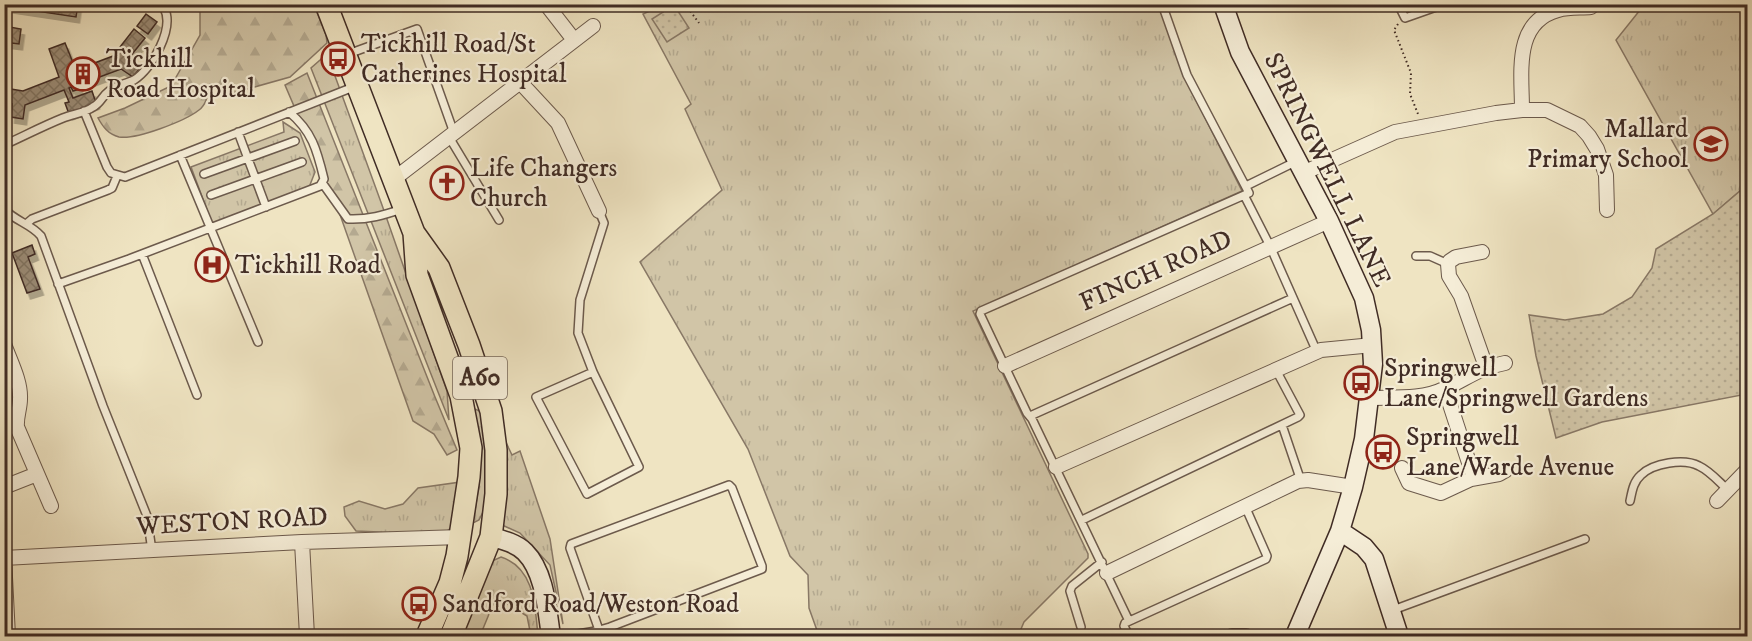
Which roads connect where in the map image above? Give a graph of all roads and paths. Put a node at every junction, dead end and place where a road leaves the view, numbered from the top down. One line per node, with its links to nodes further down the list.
1 (155, 4): 18 (lane)
2 (326, 4): 14 (main road, A60)
3 (546, 4): 13 (street)
4 (685, 4): 11 (path)
5 (1162, 4): 34 (lane)
6 (1223, 4): 28 (street, SPRINGWELL LANE)
7 (1398, 4): 10 (lane)
8 (1439, 6): 10 (lane)
9 (1591, 7): 17 (street)
10 (1403, 17): 20 (path)
11 (699, 23)
12 (594, 26): 13 (street)
13 (574, 40): 15 (street)
14 (345, 55): 16 (main road, A60); 22 (lane)
15 (520, 82): 22 (street); 41 (street)
16 (357, 86): 19 (lane); 32 (main road, A60)
17 (1522, 110): 20 (street); 40 (street)
18 (84, 111): 24 (lane); 30 (lane)
19 (289, 112): 21 (lane); 33 (lane)
20 (1423, 126): 28 (street)
21 (238, 132): 25 (lane); 26 (lane)
22 (451, 135): 32 (street); 42 (lane)
23 (295, 141): 26 (lane)
24 (4, 145)
25 (180, 155): 30 (lane); 45 (lane)
26 (247, 157): 29 (lane); 31 (lane)
27 (302, 162): 31 (lane)
28 (1300, 167): 34 (lane); 43 (street, SPRINGWELL LANE)
29 (204, 174)
30 (117, 176): 44 (lane)
31 (255, 178): 35 (lane); 37 (lane)
32 (394, 179): 39 (main road, A60)
33 (323, 184): 37 (lane); 39 (lane)
34 (1246, 186): 36 (lane)
35 (211, 195)
36 (1244, 195): 47 (lane); 59 (lane)
37 (266, 207): 45 (lane)
38 (4, 209): 44 (lane)
39 (405, 209): 46 (main road, A60)
40 (1607, 210)
41 (599, 211): 62 (lane)
42 (499, 220)
43 (1329, 221): 47 (street, FINCH ROAD); 56 (street, SPRINGWELL LANE)
44 (26, 224): 52 (lane)
45 (210, 229): 49 (lane); 54 (lane)
46 (414, 233): 84 (main road, A60); 85 (main road, A60)
47 (1270, 246): 53 (lane); 59 (street, FINCH ROAD)
48 (1482, 252): 51 (street)
49 (142, 254): 52 (lane); 64 (lane)
50 (1416, 256): 51 (lane)
51 (1448, 264): 60 (street)
52 (58, 284): 88 (lane)
53 (1293, 298): 57 (lane); 66 (lane)
54 (258, 342)
55 (4, 344): 71 (street)
56 (1372, 345): 57 (street); 65 (street, SPRINGWELL LANE)
57 (1317, 352): 61 (street)
58 (1505, 363): 60 (street)
59 (1005, 366): 66 (lane)
60 (1486, 367): 63 (street)
61 (1276, 370): 67 (lane); 68 (street)
62 (593, 372): 62 (lane)
63 (1445, 389): 65 (street); 73 (street)
64 (197, 395)
65 (1369, 398): 76 (street, SPRINGWELL LANE)
66 (1030, 416): 68 (lane)
67 (1282, 425): 74 (lane); 82 (lane)
68 (1056, 467): 82 (lane)
69 (1402, 468): 73 (street)
70 (1506, 470): 73 (street)
71 (37, 474): 75 (street); 80 (street)
72 (1746, 474): 77 (street)
73 (1474, 478)
74 (1301, 481): 76 (street); 81 (street)
75 (4, 487)
76 (1353, 487): 83 (street, SPRINGWELL LANE)
77 (1728, 490): 78 (lane); 79 (street)
78 (1630, 501)
79 (1717, 501)
80 (51, 506)
81 (1245, 506): 90 (street); 92 (lane)
82 (1082, 520): 90 (lane)
83 (1340, 531): 91 (street); 104 (street, SPRINGWELL LANE)
84 (461, 537): 85 (main road); 87 (street, WESTON ROAD); 97 (main road, A60)
85 (491, 537): 98 (main road, A60); 99 (street)
86 (1585, 539): 91 (lane)
87 (302, 542): 88 (street, WESTON ROAD); 96 (street)
88 (152, 550): 89 (street, WESTON ROAD)
89 (4, 558): 95 (street)
90 (1105, 568): 92 (lane); 93 (lane)
91 (1390, 611): 105 (street)
92 (1129, 621): 101 (lane)
93 (1081, 627)
94 (599, 630): 94 (lane); 100 (lane)
95 (8, 636)
96 (307, 636)
97 (427, 636)
98 (452, 636)
99 (551, 636)
100 (566, 636)
101 (1128, 636)
102 (1232, 636): 103 (street)
103 (1246, 636)
104 (1295, 636)
105 (1399, 636)

